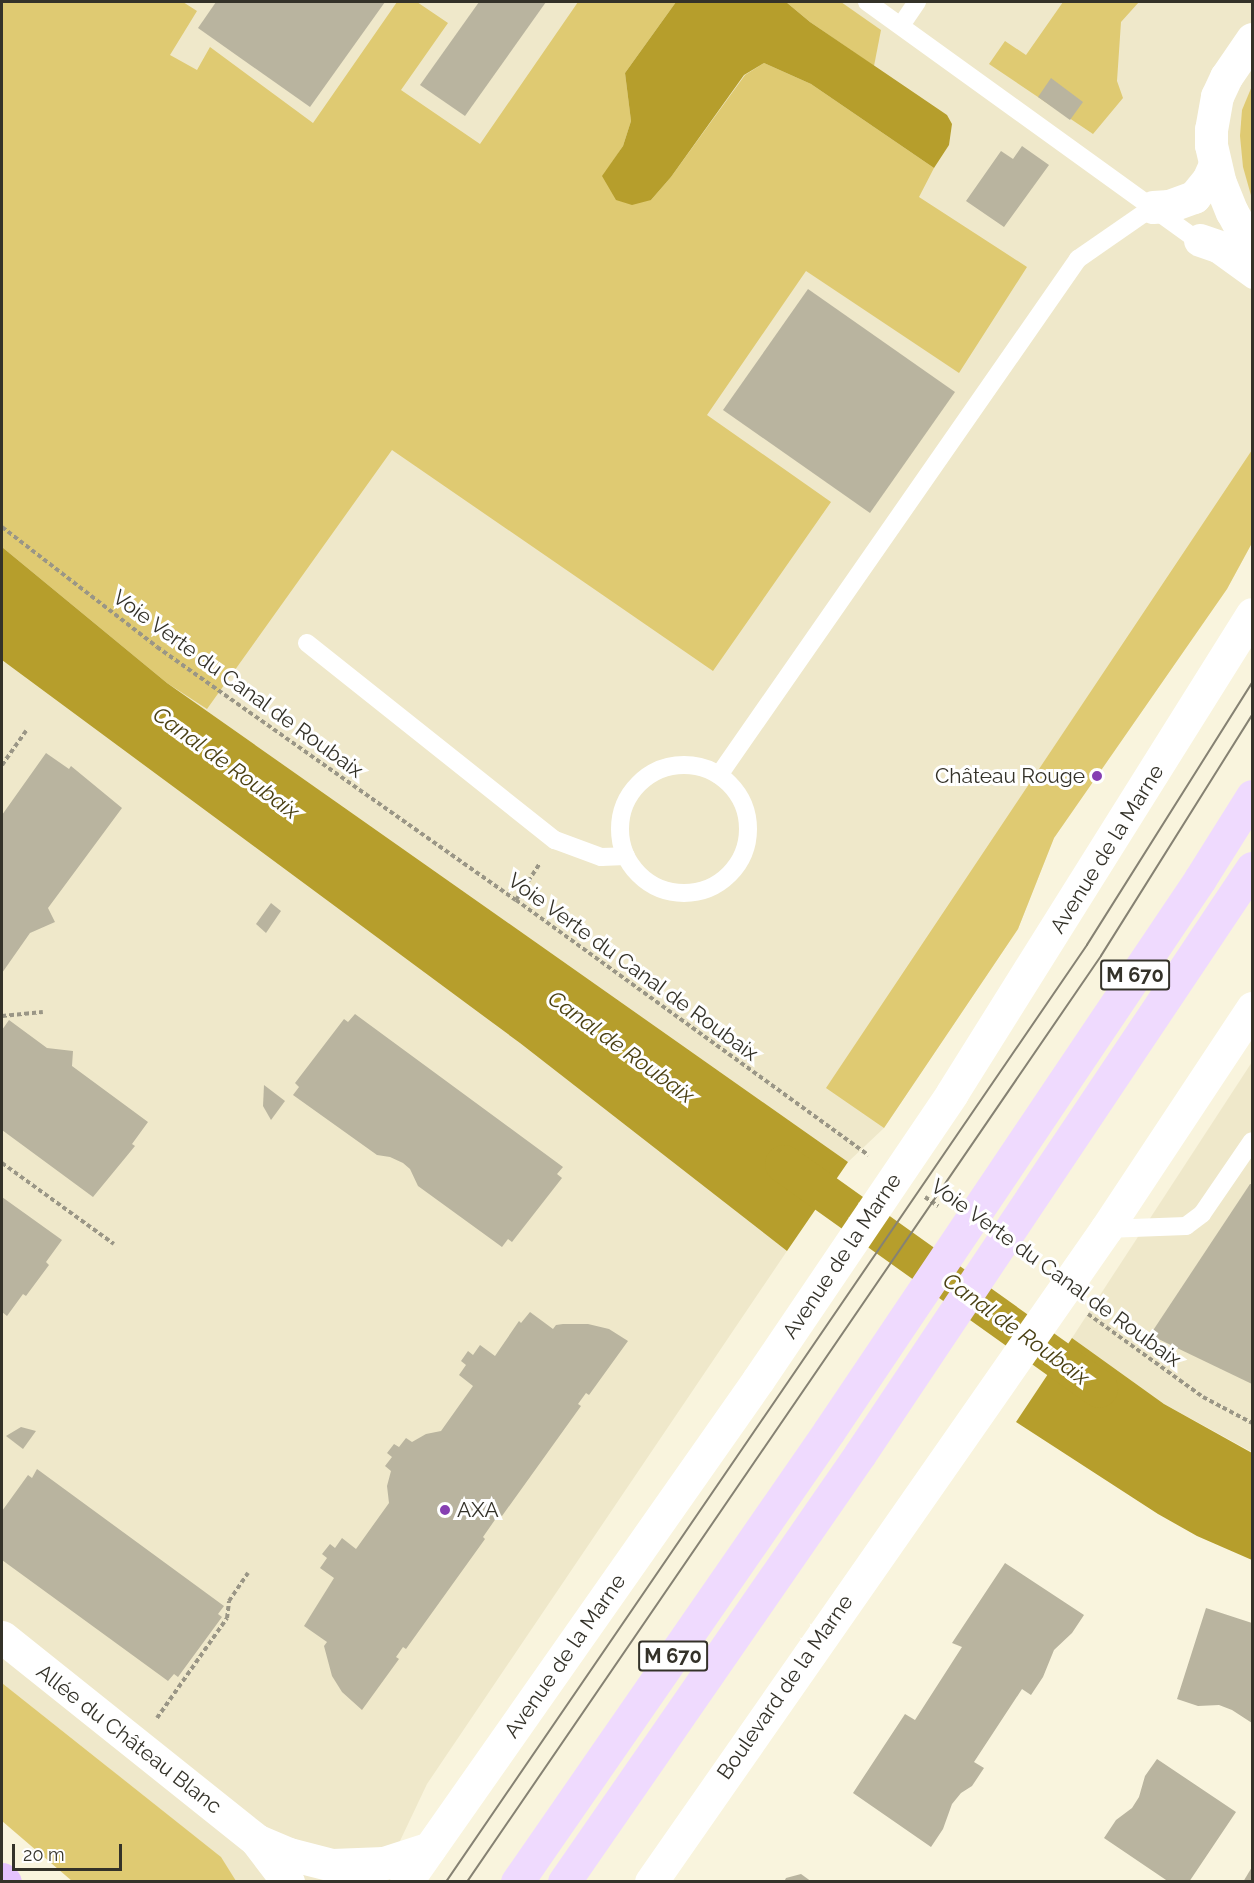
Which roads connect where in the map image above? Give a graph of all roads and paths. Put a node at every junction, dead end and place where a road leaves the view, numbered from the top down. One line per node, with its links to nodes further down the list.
1 (867, 2): 3 (lane)
2 (917, 2): 3 (lane)
3 (902, 24): 6 (lane)
4 (1252, 39): 5 (street)
5 (1215, 164): 6 (street); 8 (street)
6 (1153, 207): 7 (lane); 16 (lane)
7 (1200, 240): 9 (street); 10 (lane)
8 (1252, 249)
9 (1252, 258)
10 (1252, 280)
11 (2, 527): 21 (path, Voie Verte du Canal de Roubaix)
12 (1252, 614): 38 (street, Avenue de la Marne)
13 (307, 643): 18 (lane)
14 (26, 731): 15 (path)
15 (2, 765)
16 (719, 775): 19 (lane); 19 (lane)
17 (1252, 796): 41 (main road, M 670)
18 (555, 840): 19 (lane); 21 (path)
19 (626, 856)
20 (1252, 868): 42 (main road, M 670)
21 (516, 900): 26 (path, Voie Verte du Canal de Roubaix)
22 (1252, 1008): 30 (street)
23 (43, 1012): 24 (path)
24 (2, 1016)
25 (1252, 1141): 30 (lane)
26 (873, 1159)
27 (2, 1163): 31 (path)
28 (921, 1194): 29 (path, Voie Verte du Canal de Roubaix)
29 (940, 1208)
30 (1104, 1231): 43 (street, Boulevard de la Marne)
31 (114, 1244)
32 (1085, 1312): 33 (path, Voie Verte du Canal de Roubaix)
33 (1252, 1423)
34 (249, 1573): 36 (path)
35 (2, 1638): 37 (street, Allée du Château Blanc)
36 (162, 1709)
37 (256, 1840): 38 (street, Allée du Château Blanc); 39 (street, Allée du Château Blanc)
38 (430, 1848): 40 (street, Avenue de la Marne)
39 (288, 1881)
40 (406, 1881)
41 (517, 1881)
42 (564, 1881)
43 (651, 1881)

